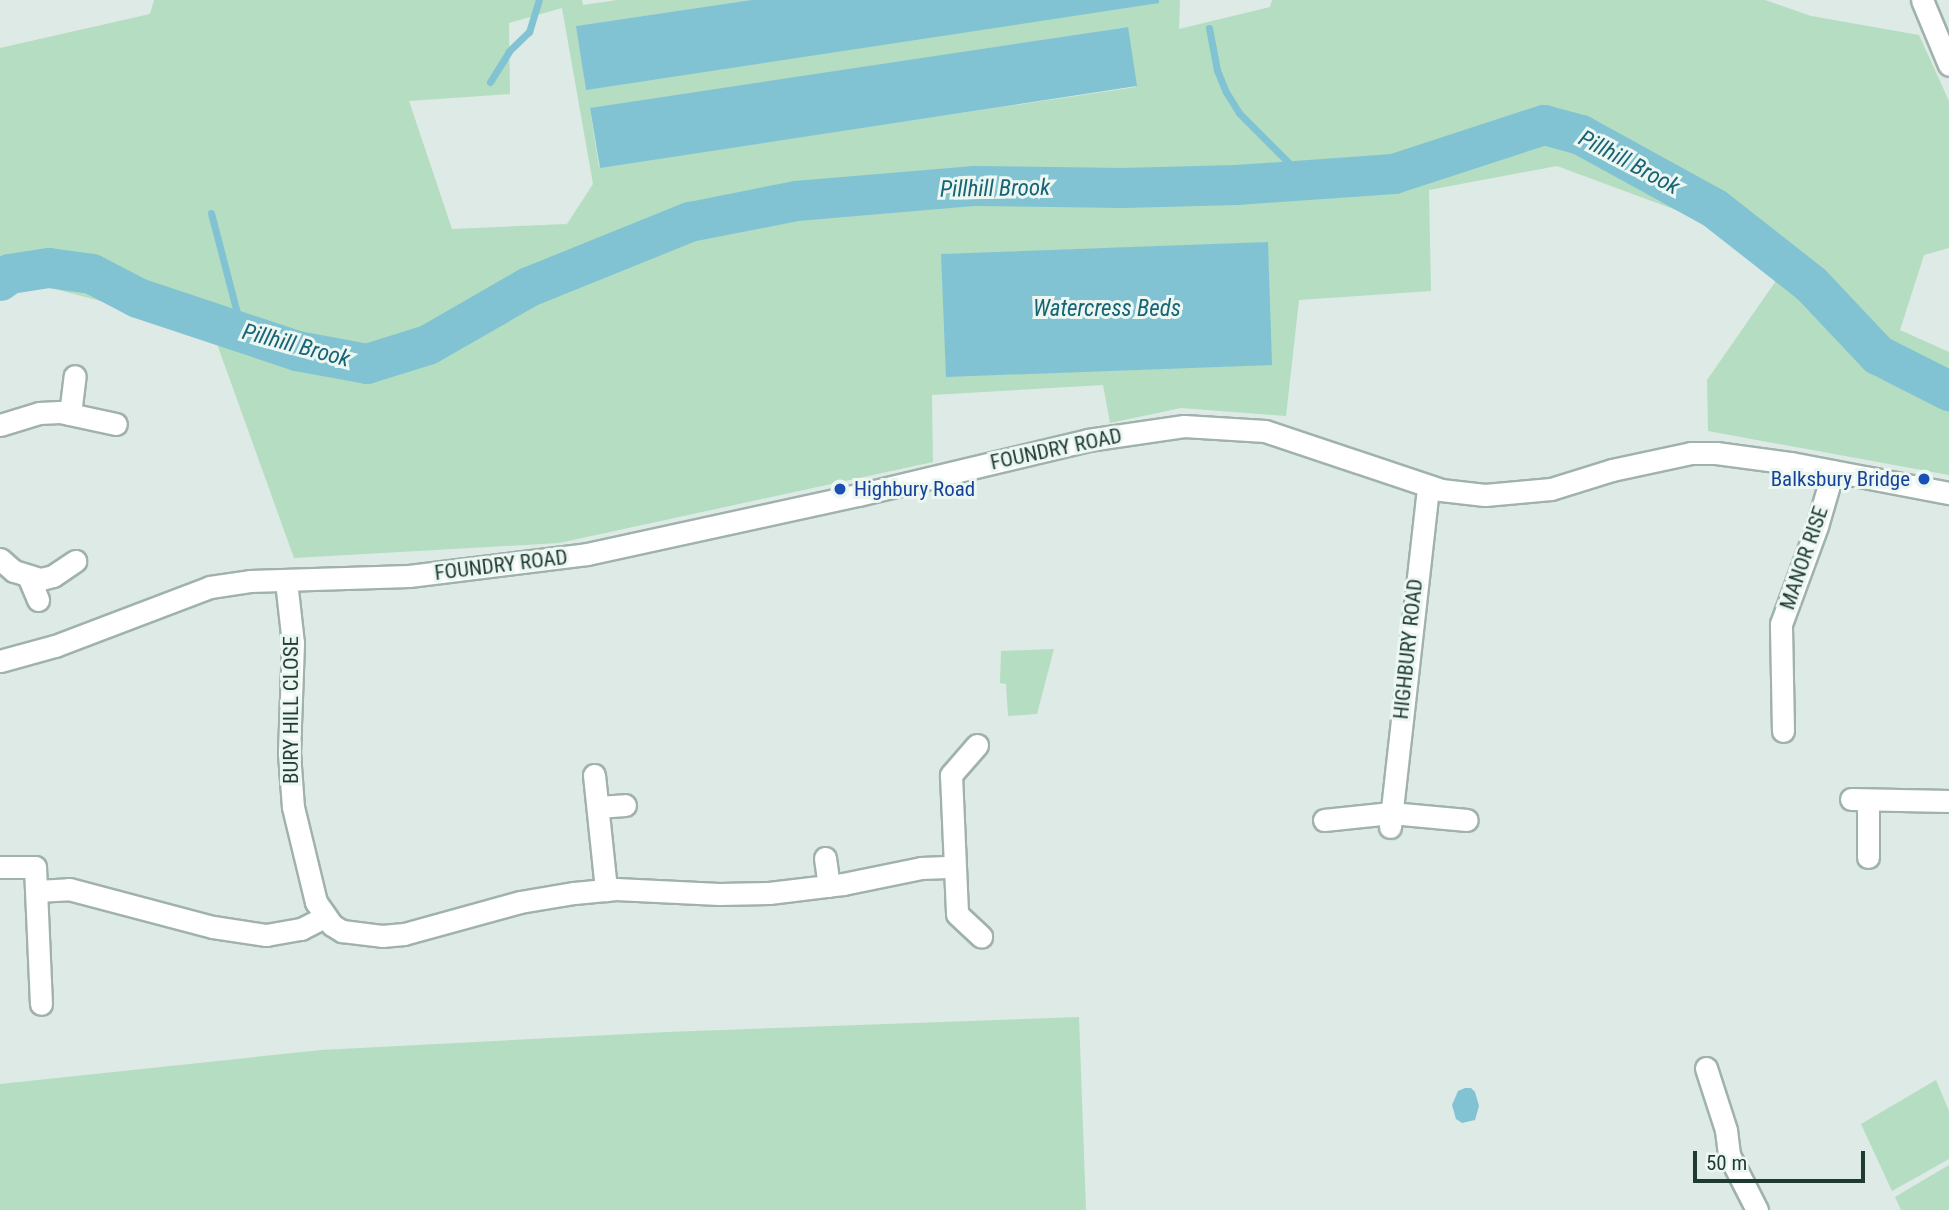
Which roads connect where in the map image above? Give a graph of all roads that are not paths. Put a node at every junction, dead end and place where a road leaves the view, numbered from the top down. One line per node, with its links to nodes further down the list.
1 (1922, 0): 2 (street)
2 (1949, 65)
3 (75, 376): 4 (street)
4 (70, 414): 5 (street); 6 (street)
5 (116, 424)
6 (0, 425)
7 (1833, 471): 8 (street, FOUNDRY ROAD); 9 (street, FOUNDRY ROAD); 16 (street, MANOR RISE)
8 (1428, 486): 13 (street, FOUNDRY ROAD); 23 (street, HIGHBURY ROAD)
9 (1949, 493)
10 (0, 559): 12 (street)
11 (75, 561): 12 (street)
12 (28, 576): 14 (street)
13 (286, 581): 15 (street, FOUNDRY ROAD); 32 (street, BURY HILL CLOSE)
14 (38, 600)
15 (0, 661)
16 (1783, 731)
17 (977, 745): 28 (street)
18 (594, 775): 21 (street)
19 (1949, 801): 25 (street)
20 (625, 805): 21 (street)
21 (598, 807): 30 (street)
22 (1324, 820): 23 (street)
23 (1390, 820): 24 (street)
24 (1467, 820)
25 (1868, 857)
26 (825, 858): 29 (street)
27 (0, 867): 31 (street)
28 (954, 867): 29 (street); 33 (street)
29 (830, 886): 30 (street)
30 (606, 890): 32 (street)
31 (36, 891): 32 (street); 34 (street)
32 (325, 917)
33 (981, 936)
34 (41, 1004)
35 (1706, 1068): 36 (street)
36 (1757, 1210)

